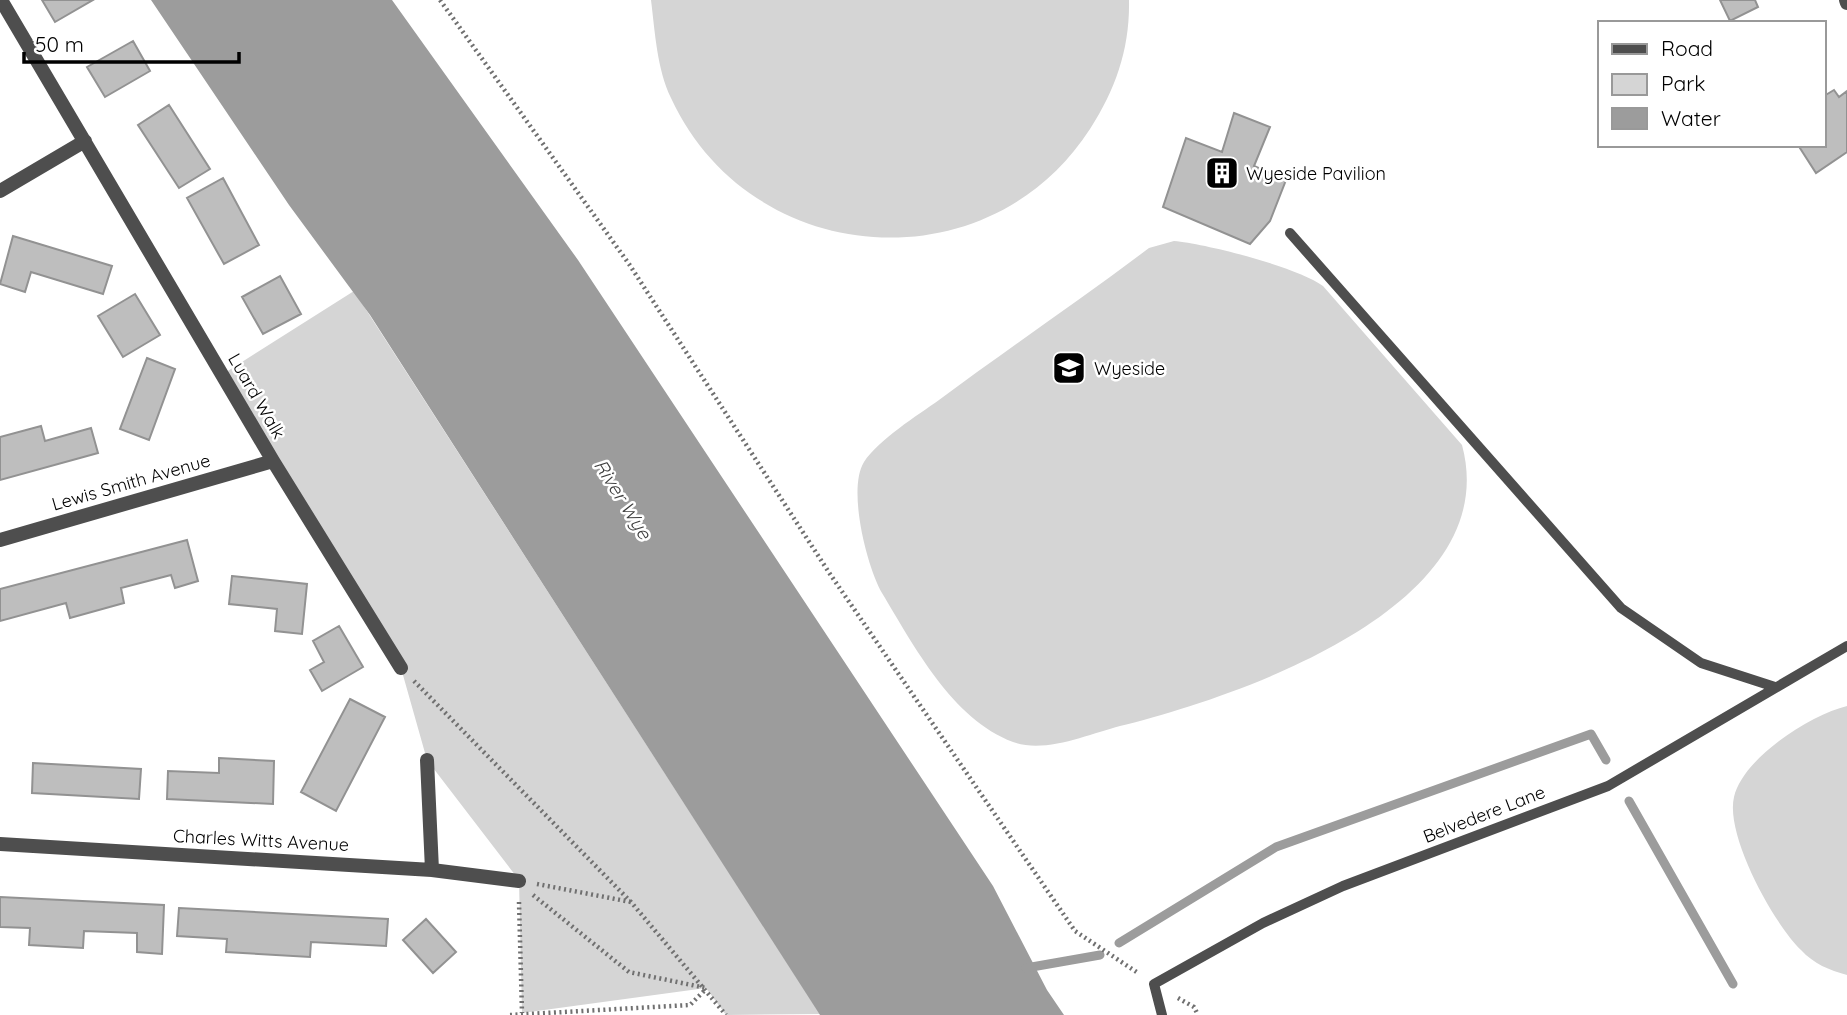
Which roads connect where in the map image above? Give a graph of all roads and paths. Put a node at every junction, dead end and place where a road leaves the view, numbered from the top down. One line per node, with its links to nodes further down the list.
1 (1, 0): 3 (street, Luard Walk)
2 (440, 0): 16 (path)
3 (85, 141): 4 (street); 6 (street, Luard Walk)
4 (0, 191)
5 (1290, 233): 10 (lane)
6 (273, 461): 7 (street, Lewis Smith Avenue); 9 (street, Luard Walk)
7 (0, 540)
8 (1847, 646): 10 (lane, Belvedere Lane)
9 (401, 668): 15 (path)
10 (1775, 687): 16 (lane, Belvedere Lane)
11 (427, 760): 13 (street)
12 (0, 844): 13 (street, Charles Witts Avenue)
13 (432, 870): 14 (street, Charles Witts Avenue)
14 (519, 880): 15 (path); 17 (path); 18 (path)
15 (631, 902): 17 (path)
16 (1154, 984): 21 (lane)
17 (707, 988): 18 (path); 20 (path)
18 (522, 1013): 19 (path)
19 (510, 1015)
20 (726, 1015)
21 (1162, 1015)

